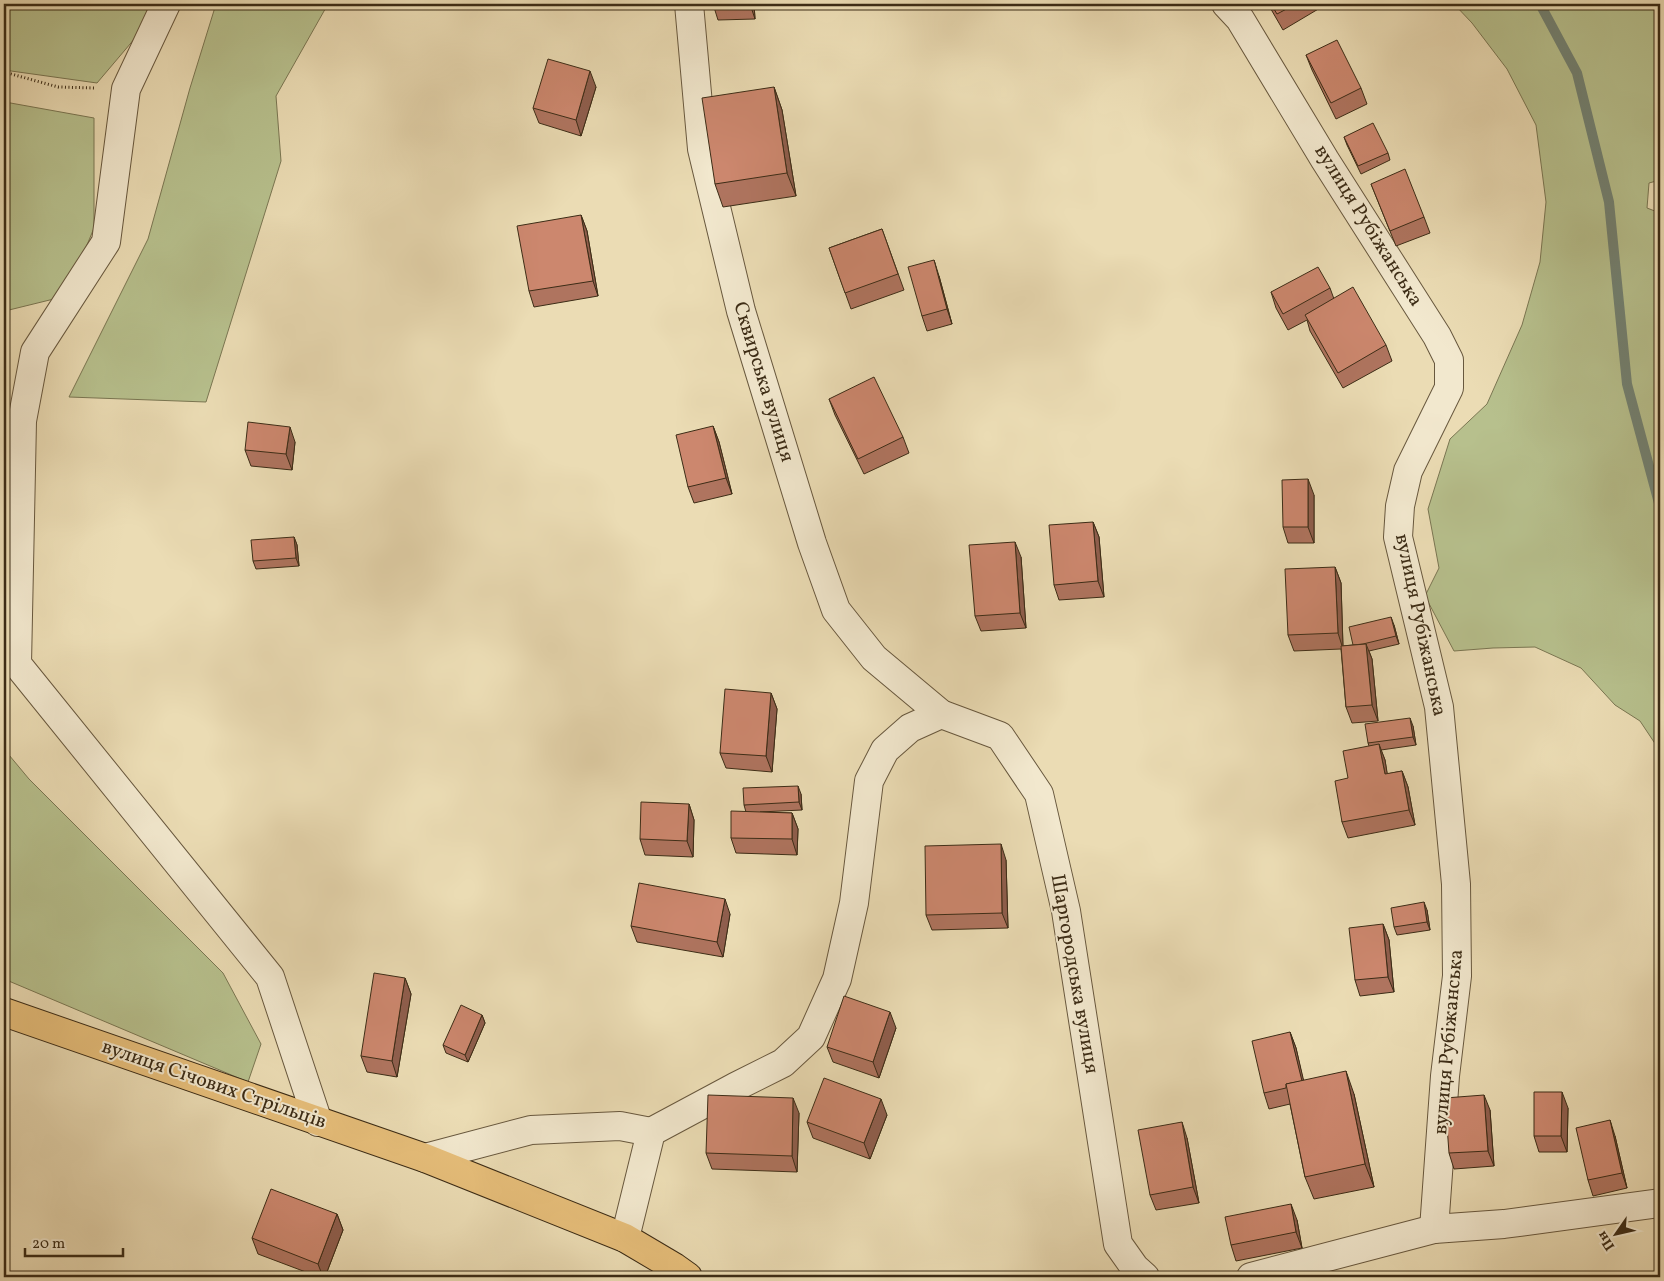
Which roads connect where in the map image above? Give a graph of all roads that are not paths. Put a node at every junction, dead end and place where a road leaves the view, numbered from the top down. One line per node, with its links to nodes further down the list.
1 (166, 4): 6 (street)
2 (688, 4): 4 (street, Сквирська вулиця)
3 (1226, 4): 10 (street, вулиця Рубіжанська)
4 (941, 714): 7 (street); 13 (street, Шаргородська вулиця)
5 (4, 1012): 6 (main road, вулиця Січових Стрільців)
6 (318, 1122): 8 (main road, вулиця Січових Стрільців)
7 (651, 1132): 8 (street); 11 (street)
8 (425, 1158): 11 (main road, вулиця Січових Стрільців)
9 (1660, 1203): 10 (street)
10 (1434, 1230): 14 (street)
11 (625, 1238): 12 (main road, вулиця Січових Стрільців)
12 (688, 1277)
13 (1145, 1277)
14 (1251, 1277)

